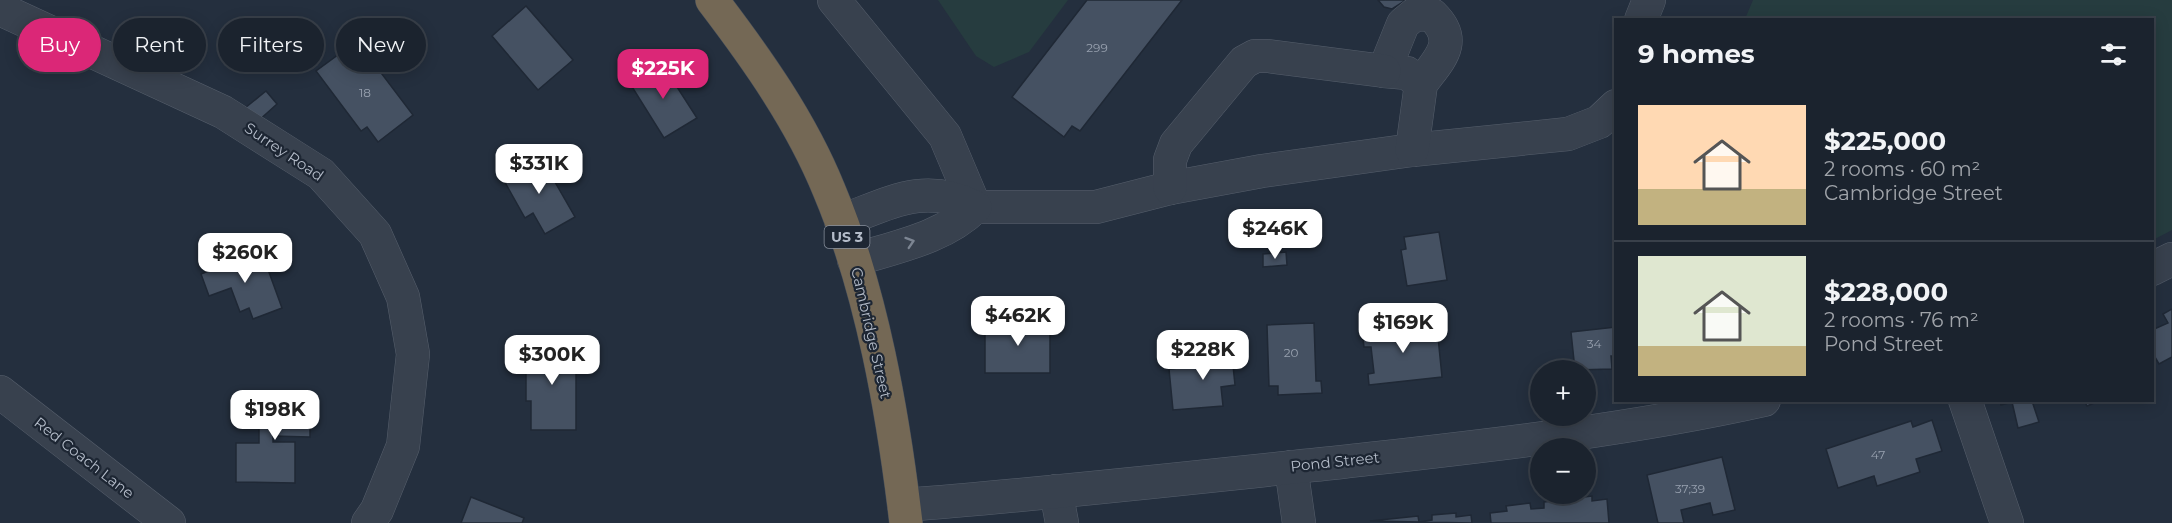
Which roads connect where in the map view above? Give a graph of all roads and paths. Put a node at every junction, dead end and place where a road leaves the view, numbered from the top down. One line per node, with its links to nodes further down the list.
1 (712, 0): 12 (highway, Cambridge Street / US 3)
2 (834, 0): 11 (street)
3 (1648, 0): 5 (street)
4 (0, 9): 23 (street, Surrey Road)
5 (1642, 18)
6 (1384, 70): 7 (street); 7 (street); 10 (street)
7 (1420, 84): 9 (street)
8 (1614, 108): 9 (street)
9 (1412, 150): 10 (street)
10 (1170, 188): 11 (street)
11 (975, 207): 12 (street); 14 (street, one-way to 11)
12 (842, 221): 14 (highway, Cambridge Street / US 3)
13 (2172, 258): 15 (street)
14 (854, 260): 21 (highway, Cambridge Street / US 3)
15 (2154, 268)
16 (0, 392): 22 (street, Red Coach Lane)
17 (1754, 402): 19 (street, Pond Street)
18 (1966, 402): 26 (street)
19 (1291, 467): 20 (street, Pond Street); 25 (street)
20 (1056, 491): 21 (street, Pond Street); 24 (street)
21 (905, 514)
22 (169, 523)
23 (369, 523)
24 (1062, 523)
25 (1299, 523)
26 (2007, 523)

